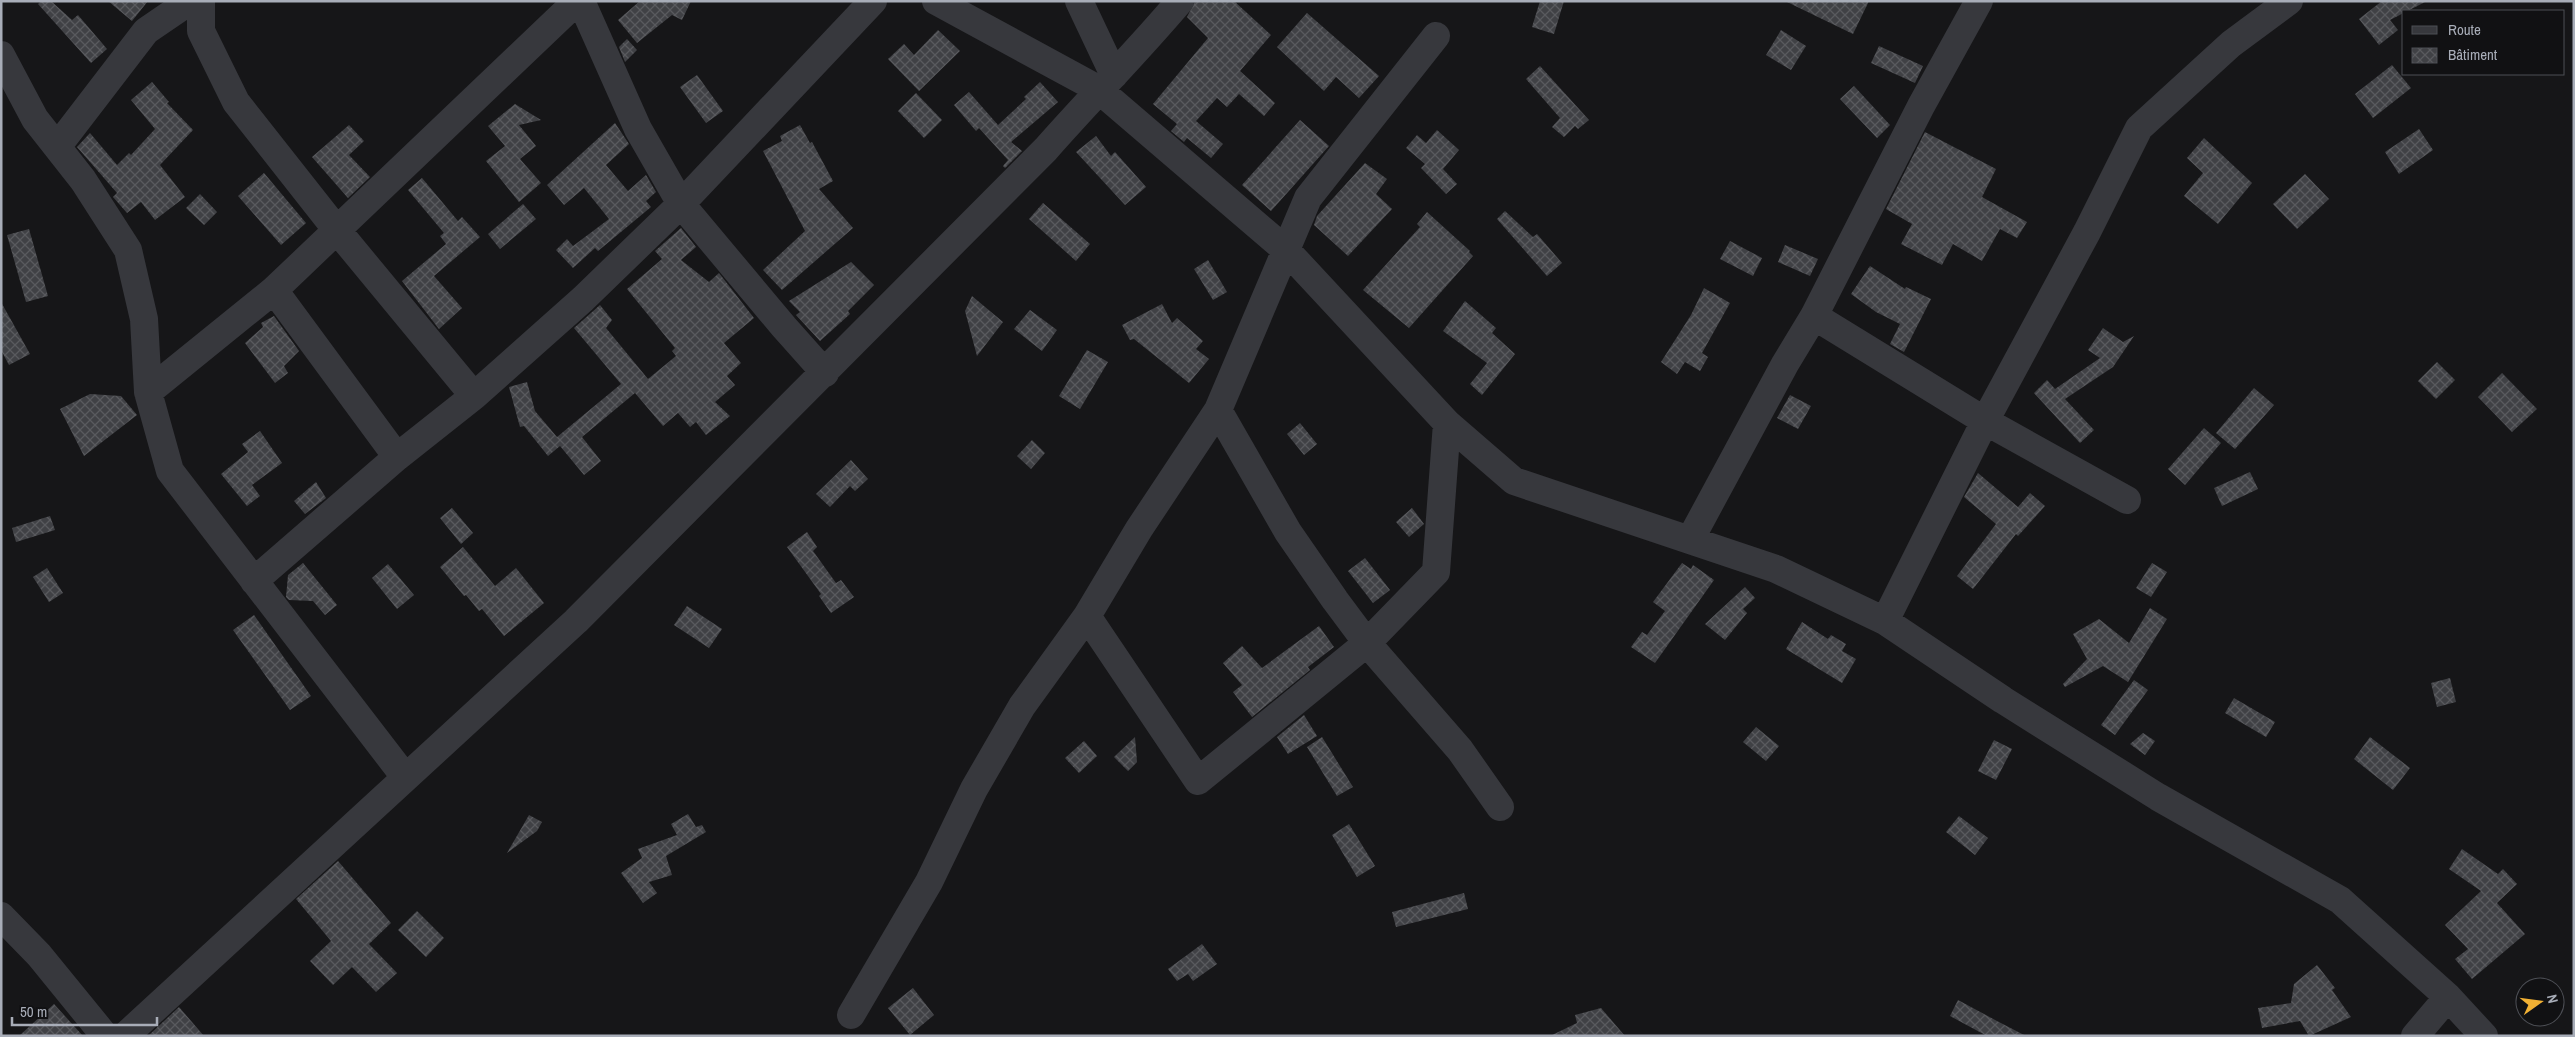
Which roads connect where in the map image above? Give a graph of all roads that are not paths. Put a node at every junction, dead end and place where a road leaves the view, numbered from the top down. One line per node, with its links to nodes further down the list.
1 (190, 1): 14 (street)
2 (201, 1): 16 (street)
3 (577, 1): 16 (street)
4 (581, 1): 15 (street)
5 (873, 1): 15 (street)
6 (936, 1): 13 (street)
7 (1079, 1): 13 (street)
8 (1180, 1): 13 (street)
9 (1979, 1): 19 (street)
10 (2289, 1): 24 (street)
11 (1436, 36): 17 (street)
12 (1, 55): 14 (street)
13 (1106, 82): 17 (street); 20 (street)
14 (57, 147): 21 (street)
15 (681, 204): 20 (street); 22 (street)
16 (336, 229): 18 (street); 22 (street)
17 (1287, 251): 23 (street); 25 (street)
18 (274, 290): 21 (street); 26 (street)
19 (1814, 316): 24 (street); 28 (street)
20 (825, 373): 33 (street)
21 (148, 392): 29 (street)
22 (474, 396): 26 (street)
23 (1218, 410): 30 (street); 32 (street)
24 (1985, 421): 27 (street); 31 (street)
25 (1447, 423): 28 (street); 32 (street)
26 (397, 457): 29 (street)
27 (2127, 500)
28 (1690, 540): 31 (street)
29 (254, 581): 33 (street)
30 (1087, 616): 32 (street); 37 (street)
31 (1886, 622): 36 (street)
32 (1366, 643): 34 (street)
33 (404, 777): 39 (street)
34 (1500, 807)
35 (1, 916): 38 (street)
36 (2448, 997): 40 (street); 41 (street)
37 (852, 1015)
38 (105, 1036)
39 (125, 1036)
40 (2415, 1036)
41 (2484, 1036)

